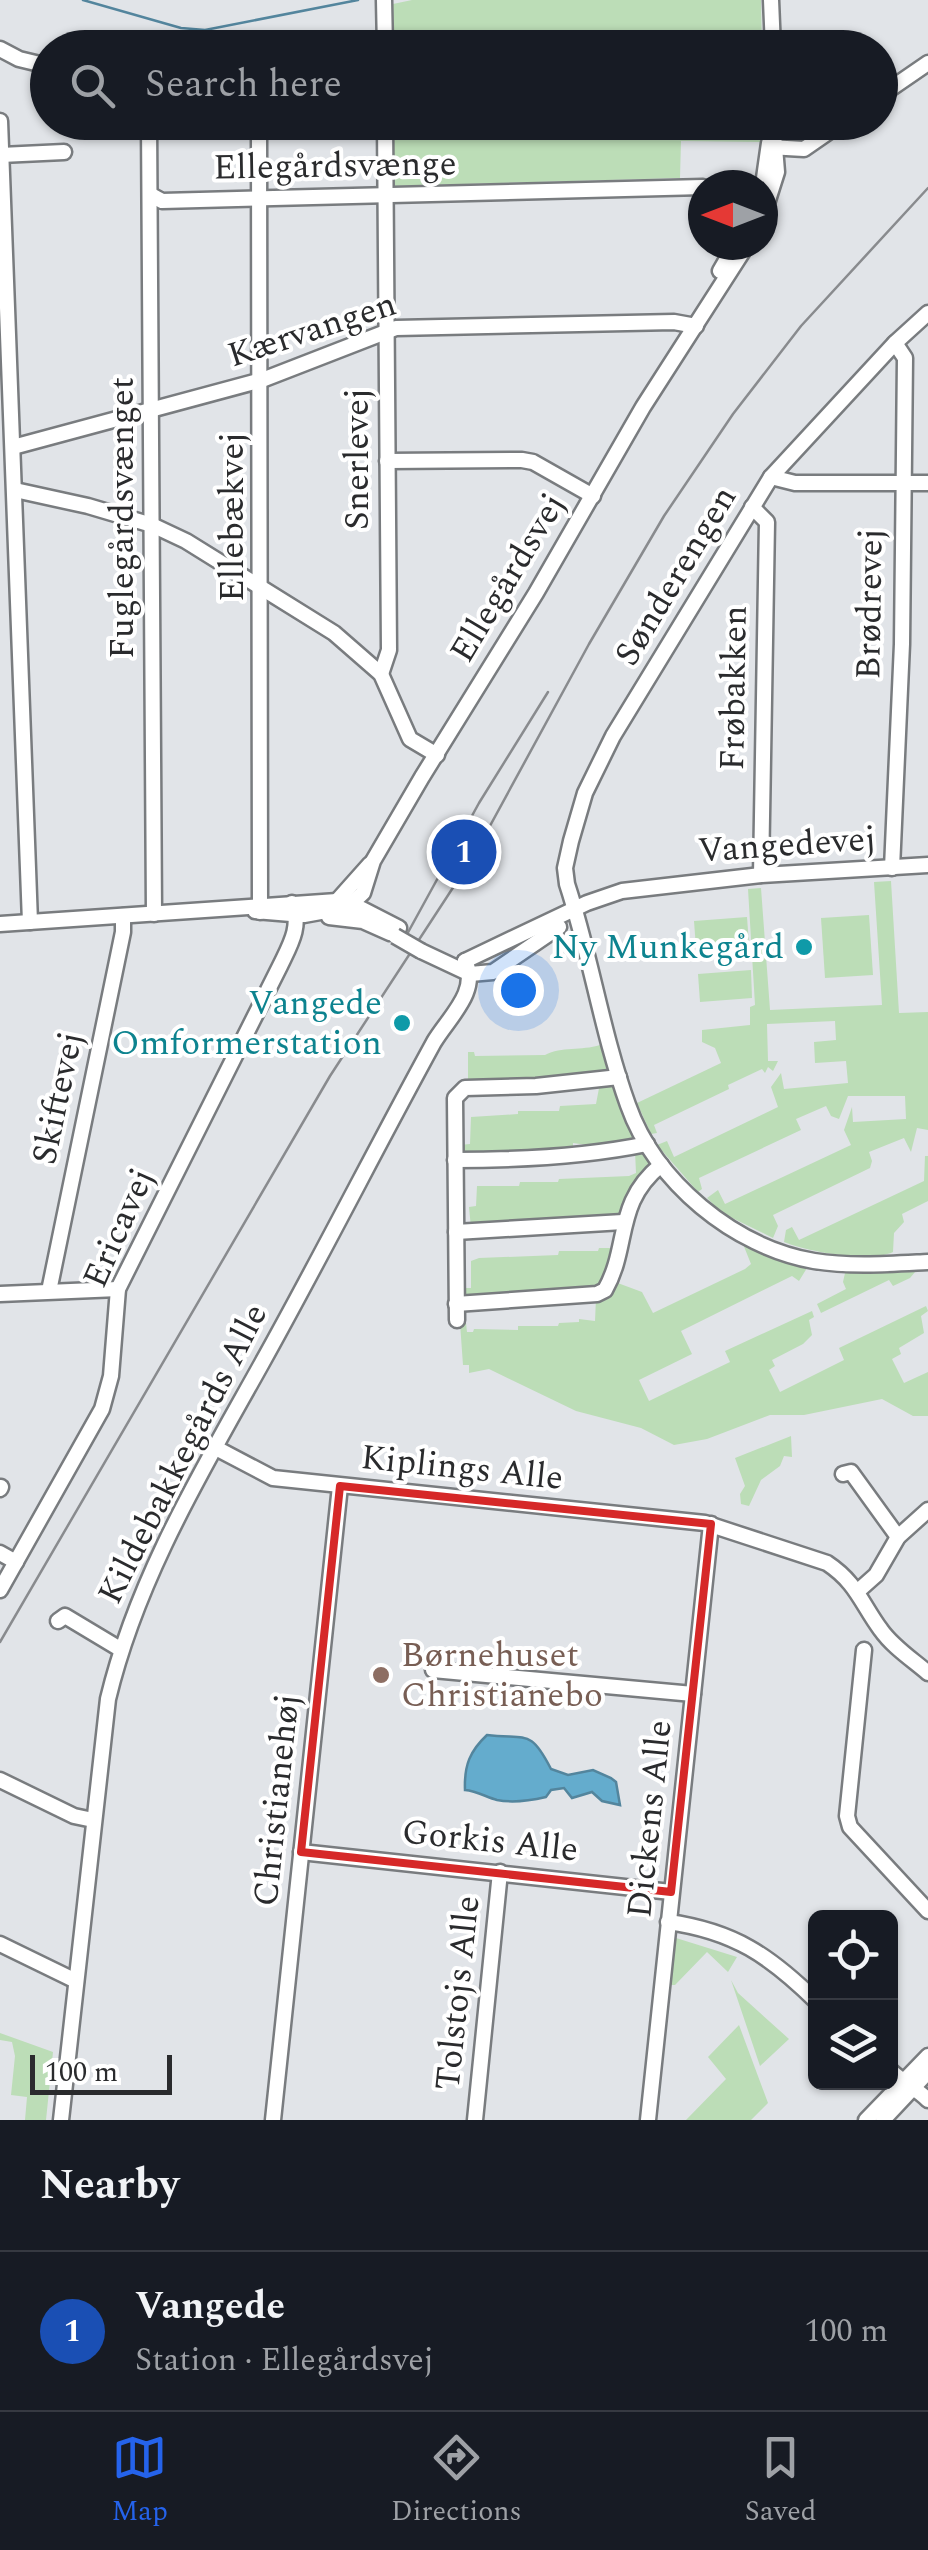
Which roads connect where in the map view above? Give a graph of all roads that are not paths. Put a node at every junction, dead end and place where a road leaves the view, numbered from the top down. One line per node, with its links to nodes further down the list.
1 (384, 0): 3 (street)
2 (771, 0): 4 (street)
3 (385, 30)
4 (772, 30)
5 (0, 50): 6 (street)
6 (30, 62)
7 (928, 63): 8 (street)
8 (898, 84)
9 (0, 122): 17 (street)
10 (149, 140): 22 (street, Fuglegårdsvænget)
11 (259, 140): 23 (street, Ellebækvej)
12 (385, 140): 21 (street, Snerlevej)
13 (773, 140): 15 (street)
14 (816, 140): 15 (street)
15 (773, 147): 18 (street); 19 (street)
16 (64, 152): 17 (street)
17 (1, 154): 32 (street)
18 (767, 170)
19 (777, 170)
20 (688, 186): 21 (street, Ellegårdsvænge)
21 (386, 194): 23 (street, Ellegårdsvænge); 28 (street, Snerlevej)
22 (151, 195): 23 (street, Ellegårdsvænge); 31 (street, Fuglegårdsvænget)
23 (260, 197): 30 (street, Ellebækvej)
24 (727, 260): 27 (street, Ellegårdsvej)
25 (738, 260): 27 (street, Ellegårdsvej)
26 (928, 312): 29 (street, Sønderengen)
27 (696, 326): 28 (street, Kærvangen); 39 (street, Ellegårdsvej)
28 (386, 330): 30 (street, Kærvangen); 33 (street, Snerlevej)
29 (895, 344): 35 (street, Sønderengen); 37 (street, Brødrevej)
30 (262, 380): 31 (street, Kærvangen); 42 (street, Ellebækvej)
31 (151, 410): 32 (street, Kærvangen); 41 (street, Fuglegårdsvænget)
32 (13, 447): 34 (street)
33 (387, 462): 39 (street); 43 (street, Snerlevej)
34 (7, 472): 38 (street)
35 (771, 477): 37 (street); 40 (street, Sønderengen)
36 (928, 483): 37 (street)
37 (901, 484): 46 (street, Brødrevej)
38 (15, 490): 41 (street); 54 (street)
39 (592, 496): 44 (street, Ellegårdsvej)
40 (752, 507): 47 (street, Frøbakken); 51 (street, Sønderengen)
41 (152, 525): 42 (street); 52 (street, Fuglegårdsvænget)
42 (262, 588): 43 (street); 49 (street, Ellebækvej)
43 (381, 674): 44 (street)
44 (436, 755): 48 (street, Ellegårdsvej)
45 (928, 865): 46 (street, Vangedevej)
46 (892, 868): 47 (street, Vangedevej)
47 (761, 875): 51 (street, Vangedevej)
48 (355, 895): 50 (street); 50 (street); 55 (street); 58 (street)
49 (255, 909): 50 (street); 52 (street)
50 (295, 912): 55 (street); 67 (street, Ericavej)
51 (575, 913): 57 (street, Vangedevej); 59 (street, Vangedevej); 60 (street, Sønderengen)
52 (154, 914): 53 (street)
53 (122, 916): 54 (street); 68 (street, Skiftevej)
54 (30, 922): 56 (street)
55 (363, 922): 58 (street)
56 (0, 924)
57 (539, 928): 59 (street, Vangedevej); 59 (street)
58 (398, 930): 59 (street, bridge)
59 (474, 978): 70 (street, Kildebakkegårds Alle)
60 (619, 1076): 61 (street, Sønderengen); 62 (street)
61 (647, 1144): 62 (street); 63 (street, Sønderengen)
62 (455, 1160): 65 (street)
63 (661, 1165): 64 (street); 66 (street, Sønderengen)
64 (624, 1222): 65 (street); 65 (street)
65 (456, 1232)
66 (928, 1262)
67 (118, 1289): 68 (street); 77 (street, Ericavej)
68 (49, 1291): 69 (street)
69 (0, 1294)
70 (214, 1447): 72 (street, Kiplings Alle); 81 (street, Kildebakkegårds Alle)
71 (843, 1474): 75 (street)
72 (340, 1486): 74 (street, Kiplings Alle); 88 (street, Christianehøj)
73 (928, 1510): 75 (street)
74 (711, 1524): 79 (street, Kiplings Alle); 85 (street, Dickens Alle)
75 (898, 1538): 79 (street)
76 (0, 1553): 77 (street)
77 (16, 1562): 78 (street, Ericavej)
78 (0, 1590)
79 (858, 1591): 84 (street)
80 (58, 1622): 81 (street)
81 (120, 1650): 87 (street, Kildebakkegårds Alle)
82 (864, 1650): 91 (street)
83 (433, 1670): 85 (street)
84 (928, 1673)
85 (693, 1694): 90 (street, Dickens Alle)
86 (0, 1780): 87 (street)
87 (93, 1820): 94 (street, Kildebakkegårds Alle)
88 (302, 1852): 89 (street, Gorkis Alle); 102 (street, Christianehøj)
89 (500, 1872): 90 (street, Gorkis Alle); 103 (street, Tolstojs Alle)
90 (672, 1892): 92 (street, Dickens Alle)
91 (928, 1910)
92 (668, 1922): 95 (street); 104 (street, Dickens Alle)
93 (0, 1944): 94 (street)
94 (76, 1981): 101 (street, Kildebakkegårds Alle)
95 (815, 2000)
96 (928, 2056): 99 (street)
97 (928, 2072): 99 (street)
98 (898, 2076): 99 (street)
99 (909, 2084): 100 (street); 105 (street); 106 (street)
100 (928, 2100)
101 (61, 2120)
102 (273, 2120)
103 (475, 2120)
104 (648, 2120)
105 (866, 2120)
106 (883, 2120)

